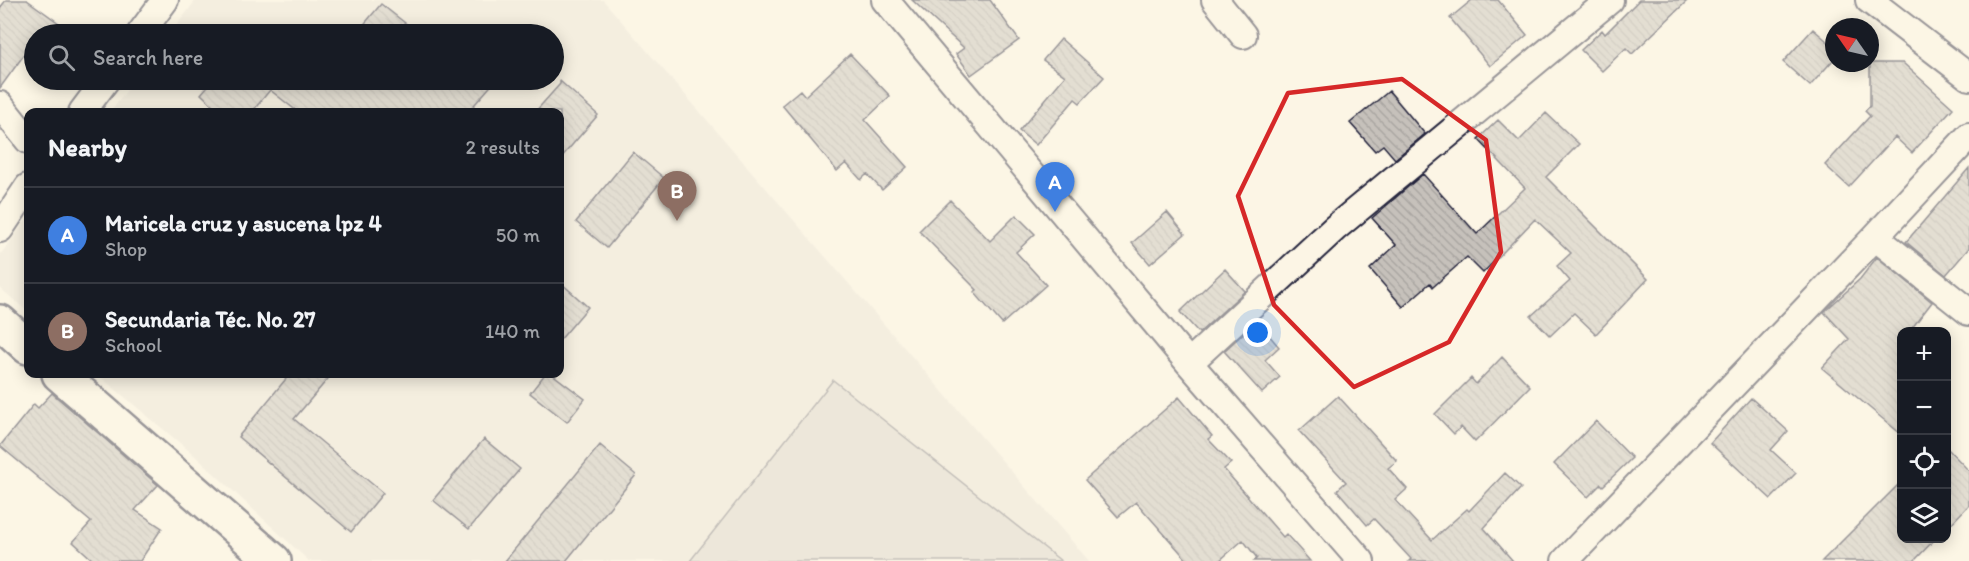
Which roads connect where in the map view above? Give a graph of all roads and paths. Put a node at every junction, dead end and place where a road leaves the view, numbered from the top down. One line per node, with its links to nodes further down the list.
1 (165, 0): 6 (street)
2 (885, 0): 20 (street)
3 (1215, 0): 7 (street)
4 (1610, 0): 20 (street)
5 (1869, 0): 8 (street)
6 (147, 24)
7 (1243, 35)
8 (1969, 77)
9 (98, 90): 11 (street)
10 (0, 105): 12 (street)
11 (85, 108)
12 (24, 135)
13 (1969, 136): 16 (street)
14 (24, 193): 15 (street)
15 (0, 230)
16 (1875, 237): 17 (street); 24 (street)
17 (1969, 312)
18 (0, 322): 19 (street)
19 (24, 343)
20 (1189, 363): 23 (street)
21 (64, 378): 22 (street)
22 (274, 561)
23 (1361, 561)
24 (1565, 561)

